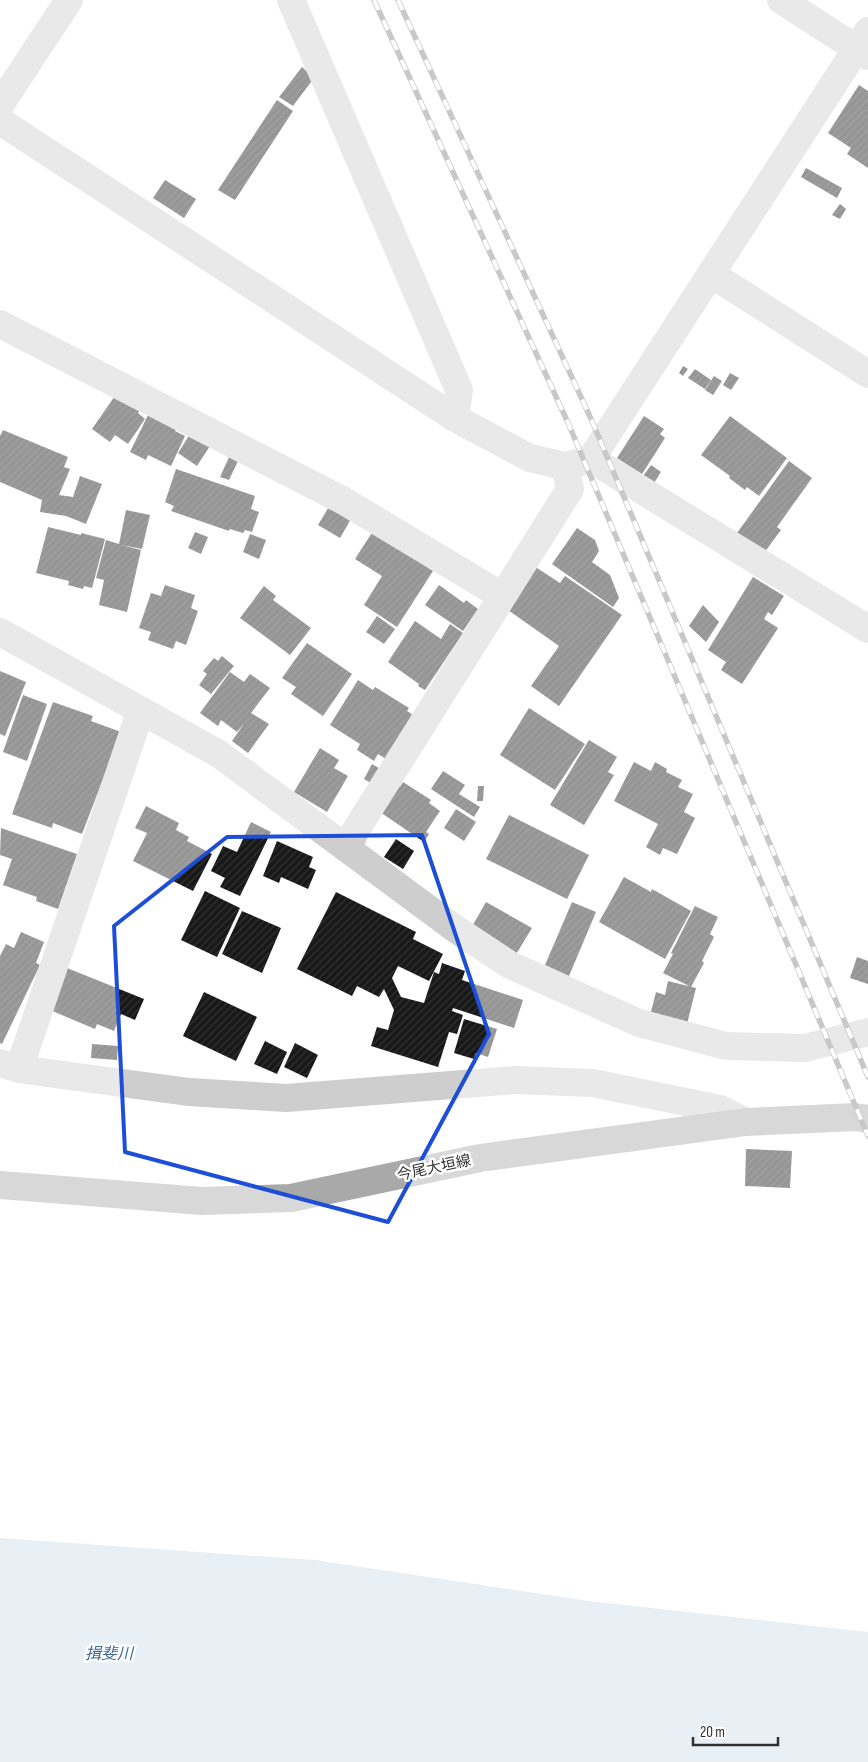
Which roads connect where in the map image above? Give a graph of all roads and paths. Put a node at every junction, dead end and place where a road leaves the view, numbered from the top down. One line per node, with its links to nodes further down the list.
1 (69, 0): 5 (street)
2 (291, 0): 10 (street)
3 (781, 0): 4 (street)
4 (864, 45): 7 (street)
5 (0, 105)
6 (0, 121): 10 (street)
7 (711, 274): 9 (street); 11 (street)
8 (0, 324): 13 (street)
9 (868, 374)
10 (455, 418): 12 (street)
11 (591, 459): 12 (street); 14 (street)
12 (565, 466): 13 (street)
13 (502, 596): 17 (street)
14 (868, 629)
15 (0, 632): 16 (street)
16 (141, 710): 17 (street); 19 (street)
17 (348, 849): 18 (street)
18 (868, 1032)
19 (9, 1066): 21 (street)
20 (868, 1119): 21 (main road, 今尾大垣線)
21 (746, 1122): 22 (main road, 今尾大垣線)
22 (0, 1185)

